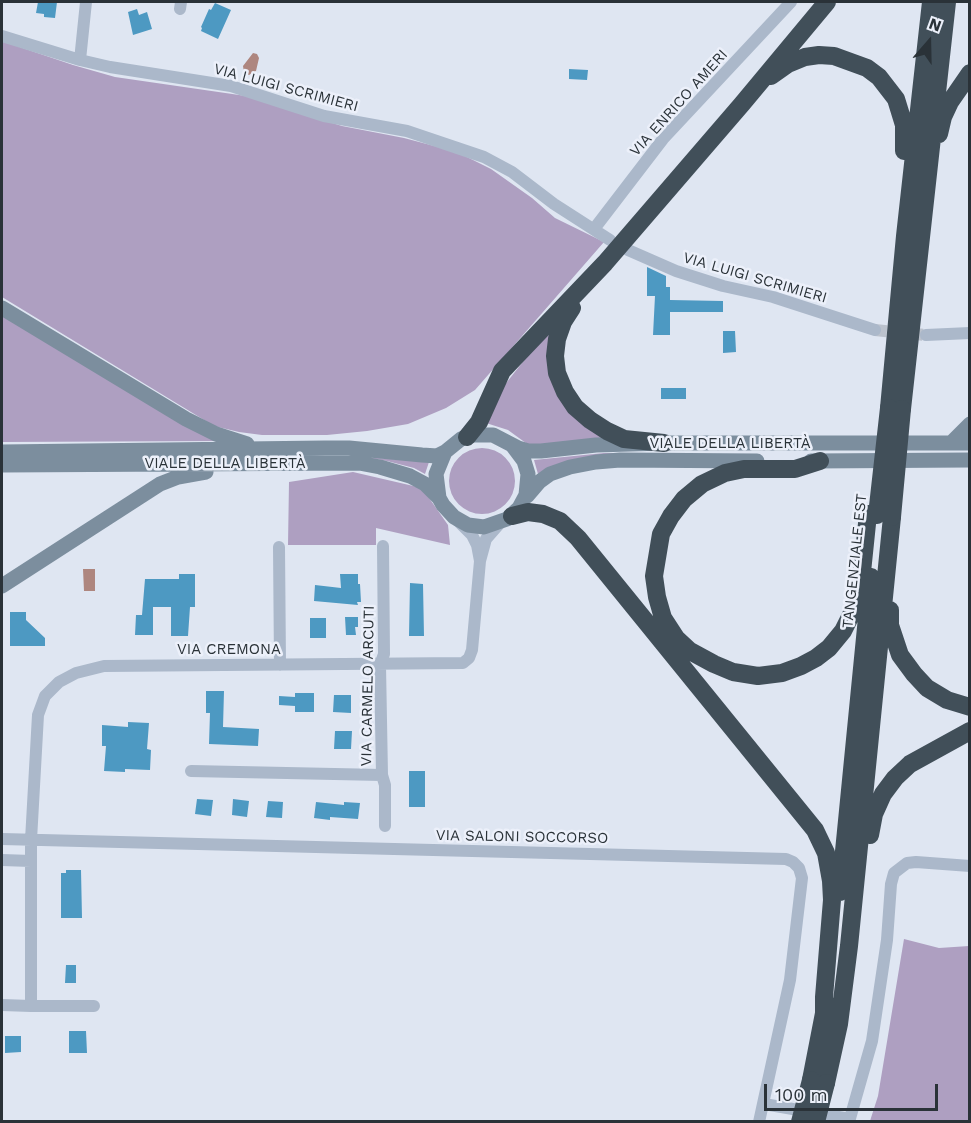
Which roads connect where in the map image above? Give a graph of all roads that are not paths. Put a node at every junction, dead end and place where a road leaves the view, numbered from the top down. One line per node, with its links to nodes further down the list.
1 (86, 2): 7 (street)
2 (791, 2): 10 (street, VIA ENRICO AMERI)
3 (827, 2): 9 (highway)
4 (931, 2): 11 (highway)
5 (947, 2): 11 (highway)
6 (2, 36): 7 (street, VIA LUIGI SCRIMIERI)
7 (80, 60): 10 (street, VIA LUIGI SCRIMIERI)
8 (969, 73): 11 (highway)
9 (742, 104): 11 (highway); 14 (highway)
10 (594, 229): 12 (street, VIA LUIGI SCRIMIERI)
11 (912, 237): 20 (highway, bridge)
12 (610, 240)
13 (628, 250): 16 (street, VIA LUIGI SCRIMIERI)
14 (605, 263): 21 (highway); 22 (highway)
15 (2, 308): 26 (main road)
16 (875, 330)
17 (969, 333): 18 (street)
18 (926, 335)
19 (969, 424): 23 (main road)
20 (893, 435): 36 (highway, bridge); 36 (highway, bridge)
21 (467, 437): 25 (main road, VIALE DELLA LIBERTÀ); 28 (main road, VIALE DELLA LIBERTÀ)
22 (663, 443): 23 (main road, VIALE DELLA LIBERTÀ); 25 (main road, VIALE DELLA LIBERTÀ)
23 (951, 443): 24 (main road, VIALE DELLA LIBERTÀ); 29 (main road)
24 (969, 443)
25 (512, 445): 35 (main road)
26 (286, 448): 27 (main road, VIALE DELLA LIBERTÀ); 28 (main road, VIALE DELLA LIBERTÀ)
27 (2, 452)
28 (445, 452): 34 (main road)
29 (951, 460): 30 (main road, VIALE DELLA LIBERTÀ); 31 (main road, VIALE DELLA LIBERTÀ)
30 (969, 460)
31 (820, 461): 35 (main road, VIALE DELLA LIBERTÀ); 36 (highway)
32 (327, 463): 33 (main road, VIALE DELLA LIBERTÀ); 34 (main road, VIALE DELLA LIBERTÀ); 42 (main road)
33 (2, 465)
34 (439, 498): 37 (main road, VIALE DELLA LIBERTÀ)
35 (524, 501): 38 (main road, VIALE DELLA LIBERTÀ)
36 (884, 516): 45 (highway); 55 (highway, TANGENZIALE EST); 59 (highway, TANGENZIALE EST)
37 (455, 518): 38 (main road); 41 (street, VIA CREMONA)
38 (506, 519): 41 (street, VIA CREMONA); 59 (highway)
39 (383, 546): 44 (street, VIA CARMELO ARCUTI)
40 (279, 548): 43 (street)
41 (480, 561): 44 (street, VIA CREMONA)
42 (2, 586)
43 (280, 665): 44 (street, VIA CREMONA); 51 (street, VIA CREMONA)
44 (380, 665): 48 (street, VIA CARMELO ARCUTI)
45 (969, 706)
46 (969, 731): 55 (highway)
47 (191, 771): 48 (street)
48 (382, 775): 49 (street, VIA CARMELO ARCUTI)
49 (385, 826)
50 (2, 840): 51 (street, VIA SALONI SOCCORSO)
51 (30, 840): 53 (street, VIA CREMONA); 61 (street, VIA SALONI SOCCORSO)
52 (2, 860): 53 (street)
53 (30, 861): 57 (street, VIA CREMONA)
54 (969, 866): 62 (street)
55 (849, 946): 60 (highway, TANGENZIALE EST)
56 (2, 1005): 57 (street)
57 (31, 1006): 58 (street)
58 (94, 1006)
59 (824, 1015): 60 (highway, TANGENZIALE EST)
60 (818, 1082): 64 (highway, TANGENZIALE EST, bridge); 65 (highway, TANGENZIALE EST, bridge)
61 (764, 1104): 62 (street); 63 (street, VIA SALONI SOCCORSO)
62 (850, 1120)
63 (759, 1122)
64 (800, 1122)
65 (816, 1122)

